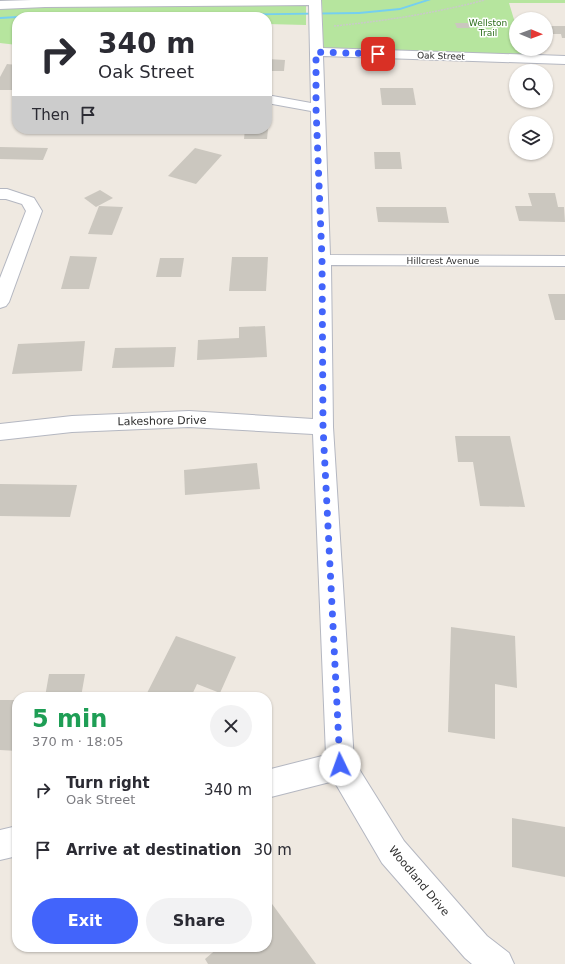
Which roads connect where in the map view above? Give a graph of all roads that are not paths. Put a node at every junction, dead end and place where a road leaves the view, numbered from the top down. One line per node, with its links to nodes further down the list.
1 (0, 5): 2 (street)
2 (315, 11): 3 (street, Woodland Drive)
3 (316, 52): 4 (street, Oak Street); 6 (street, Woodland Drive)
4 (565, 60)
5 (272, 100): 6 (street)
6 (316, 108): 8 (street, Woodland Drive)
7 (0, 194): 10 (street)
8 (322, 260): 9 (street, Hillcrest Avenue); 11 (street, Woodland Drive)
9 (565, 260)
10 (0, 302)
11 (323, 427): 12 (street, Lakeshore Drive); 13 (street, Woodland Drive)
12 (0, 432)
13 (340, 765): 14 (street); 17 (street, Woodland Drive)
14 (272, 783)
15 (12, 841): 16 (street)
16 (0, 845)
17 (498, 964)

